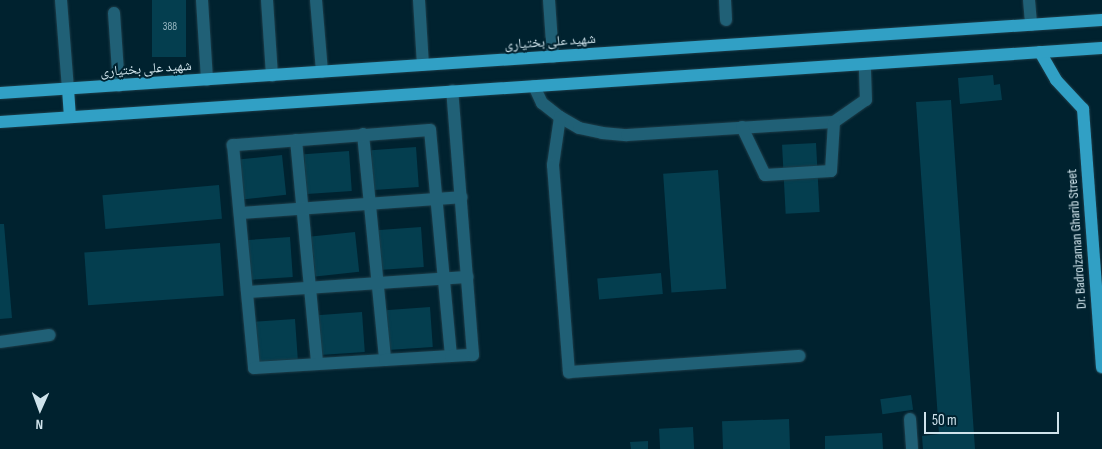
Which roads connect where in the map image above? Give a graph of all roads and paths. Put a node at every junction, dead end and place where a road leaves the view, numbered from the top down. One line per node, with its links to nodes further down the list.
1 (61, 0): 23 (street)
2 (202, 0): 20 (street)
3 (267, 0): 19 (street)
4 (316, 0): 18 (street)
5 (419, 0): 17 (street)
6 (549, 0): 15 (street)
7 (725, 0): 10 (street)
8 (1029, 0): 12 (street)
9 (114, 13): 21 (street)
10 (726, 20)
11 (1102, 20): 12 (main road, شهید علی بختیاری)
12 (1031, 25): 15 (main road, شهید علی بختیاری)
13 (1102, 48): 14 (main road)
14 (1040, 52): 16 (main road); 49 (main road, Dr. Badrolzaman Gharib Street)
15 (553, 57): 17 (main road, شهید علی بختیاری)
16 (864, 64): 22 (main road); 29 (street)
17 (423, 66): 18 (main road, شهید علی بختیاری)
18 (322, 72): 19 (main road, شهید علی بختیاری)
19 (272, 76): 20 (main road, شهید علی بختیاری)
20 (207, 80): 21 (main road, شهید علی بختیاری)
21 (119, 86): 23 (main road, شهید علی بختیاری)
22 (534, 86): 24 (main road); 27 (street)
23 (68, 89): 25 (main road, شهید علی بختیاری); 26 (main road)
24 (452, 92): 26 (main road); 33 (street)
25 (0, 93)
26 (70, 117): 28 (main road)
27 (560, 117): 30 (street); 46 (street)
28 (0, 122)
29 (834, 122): 30 (street); 30 (street)
30 (742, 127)
31 (363, 134): 32 (street); 34 (street); 35 (street)
32 (296, 140): 36 (street); 37 (street)
33 (461, 196): 34 (street); 38 (street)
34 (437, 198): 35 (street); 39 (street)
35 (370, 202): 36 (street); 40 (street)
36 (303, 208): 37 (street); 41 (street)
37 (240, 214): 42 (street)
38 (467, 277): 39 (street); 45 (street)
39 (444, 278): 40 (street); 45 (street)
40 (378, 282): 41 (street); 47 (street)
41 (310, 287): 42 (street); 48 (street)
42 (247, 292): 48 (street)
43 (50, 335): 44 (street)
44 (0, 342)
45 (451, 356): 47 (street)
46 (799, 356)
47 (385, 360): 48 (street)
48 (318, 364)
49 (1102, 367)
50 (910, 419): 51 (street)
51 (912, 449)

